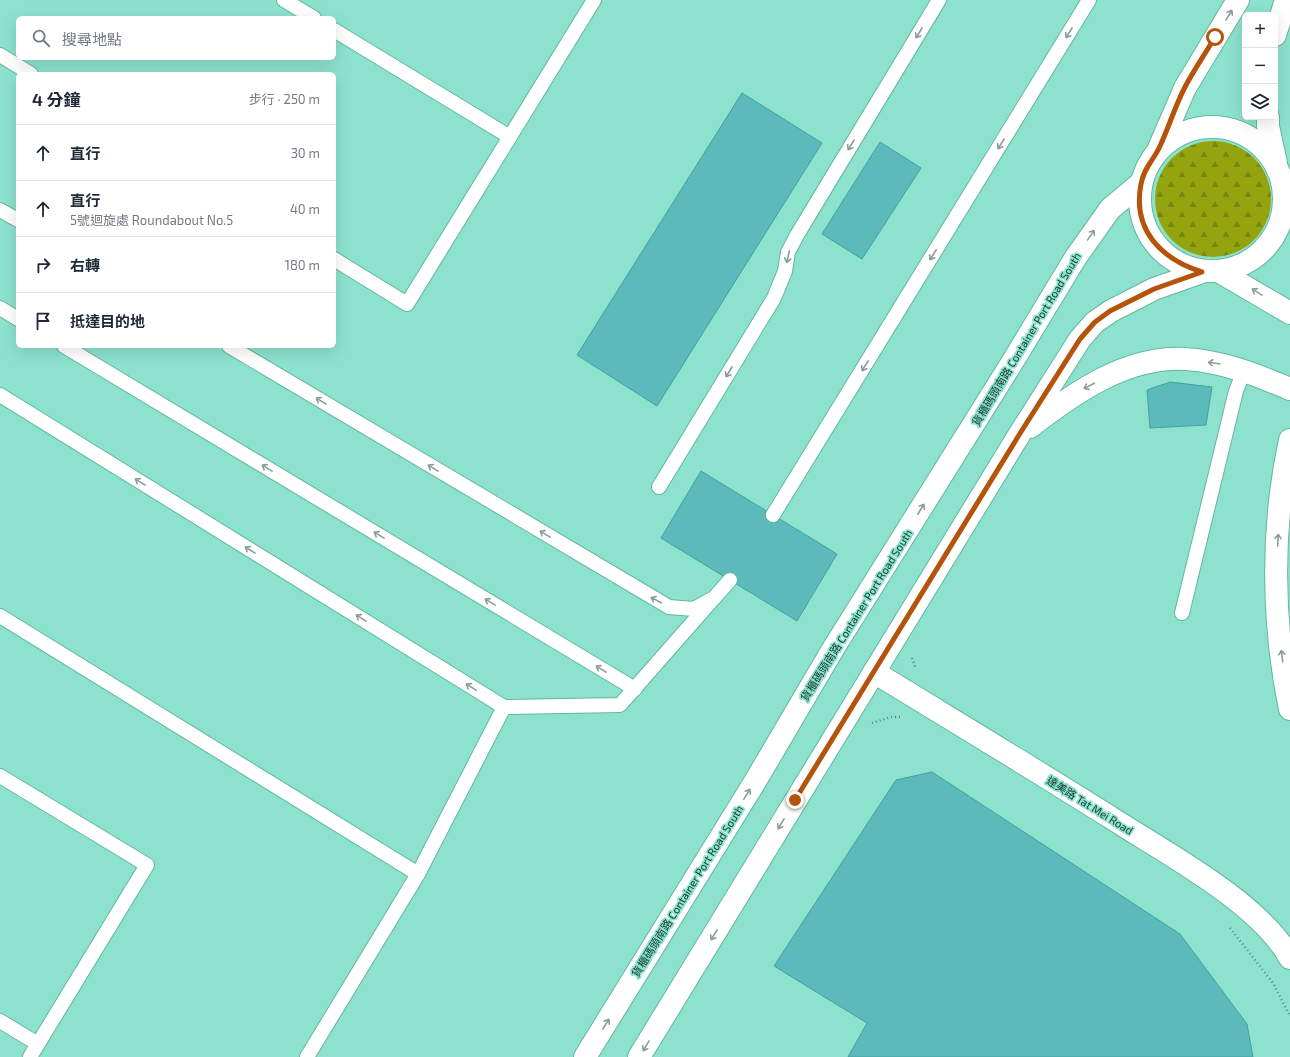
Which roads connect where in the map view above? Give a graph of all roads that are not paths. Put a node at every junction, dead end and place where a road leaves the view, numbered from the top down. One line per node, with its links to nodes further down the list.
1 (284, 0): 7 (lane)
2 (594, 0): 13 (lane)
3 (939, 0): 32 (lane, one-way to 32)
4 (1090, 0): 33 (lane, one-way to 33)
5 (1238, 0): 14 (main road, one-way to 5)
6 (1286, 0): 8 (main road)
7 (311, 16)
8 (1278, 25)
9 (336, 31): 13 (lane)
10 (0, 55): 11 (lane)
11 (28, 72)
12 (1268, 120): 15 (main road)
13 (510, 137): 20 (lane)
14 (1160, 148): 15 (main road); 16 (main road)
15 (1276, 167): 18 (main road)
16 (1141, 183): 21 (main road); 49 (main road, 貨櫃碼頭南路 Container Port Road South, one-way to 16)
17 (0, 210): 19 (lane)
18 (1287, 216): 21 (main road)
19 (16, 219)
20 (336, 261)
21 (1211, 272): 23 (main road, one-way to 21); 30 (main road)
22 (0, 308): 24 (lane)
23 (1290, 313)
24 (16, 318)
25 (67, 348): 39 (lane, one-way to 25)
26 (232, 348): 35 (lane, one-way to 26)
27 (1244, 370): 28 (main road); 30 (main road, one-way to 30); 36 (lane)
28 (1290, 389)
29 (0, 395): 40 (lane, one-way to 29)
30 (1019, 435): 38 (main road)
31 (1290, 440): 41 (main road, one-way to 31)
32 (660, 486)
33 (773, 515)
34 (730, 580): 35 (lane)
35 (714, 598): 39 (lane)
36 (1182, 613)
37 (0, 616): 43 (lane)
38 (874, 672): 44 (main road, 達美路 Tat Mei Road); 50 (main road, one-way to 50)
39 (635, 689): 40 (lane)
40 (504, 707): 43 (lane)
41 (1290, 709)
42 (0, 776): 46 (lane)
43 (418, 874): 48 (lane)
44 (1290, 958)
45 (0, 1021): 46 (lane)
46 (38, 1044): 47 (lane)
47 (30, 1057)
48 (307, 1057)
49 (585, 1057)
50 (639, 1057)

